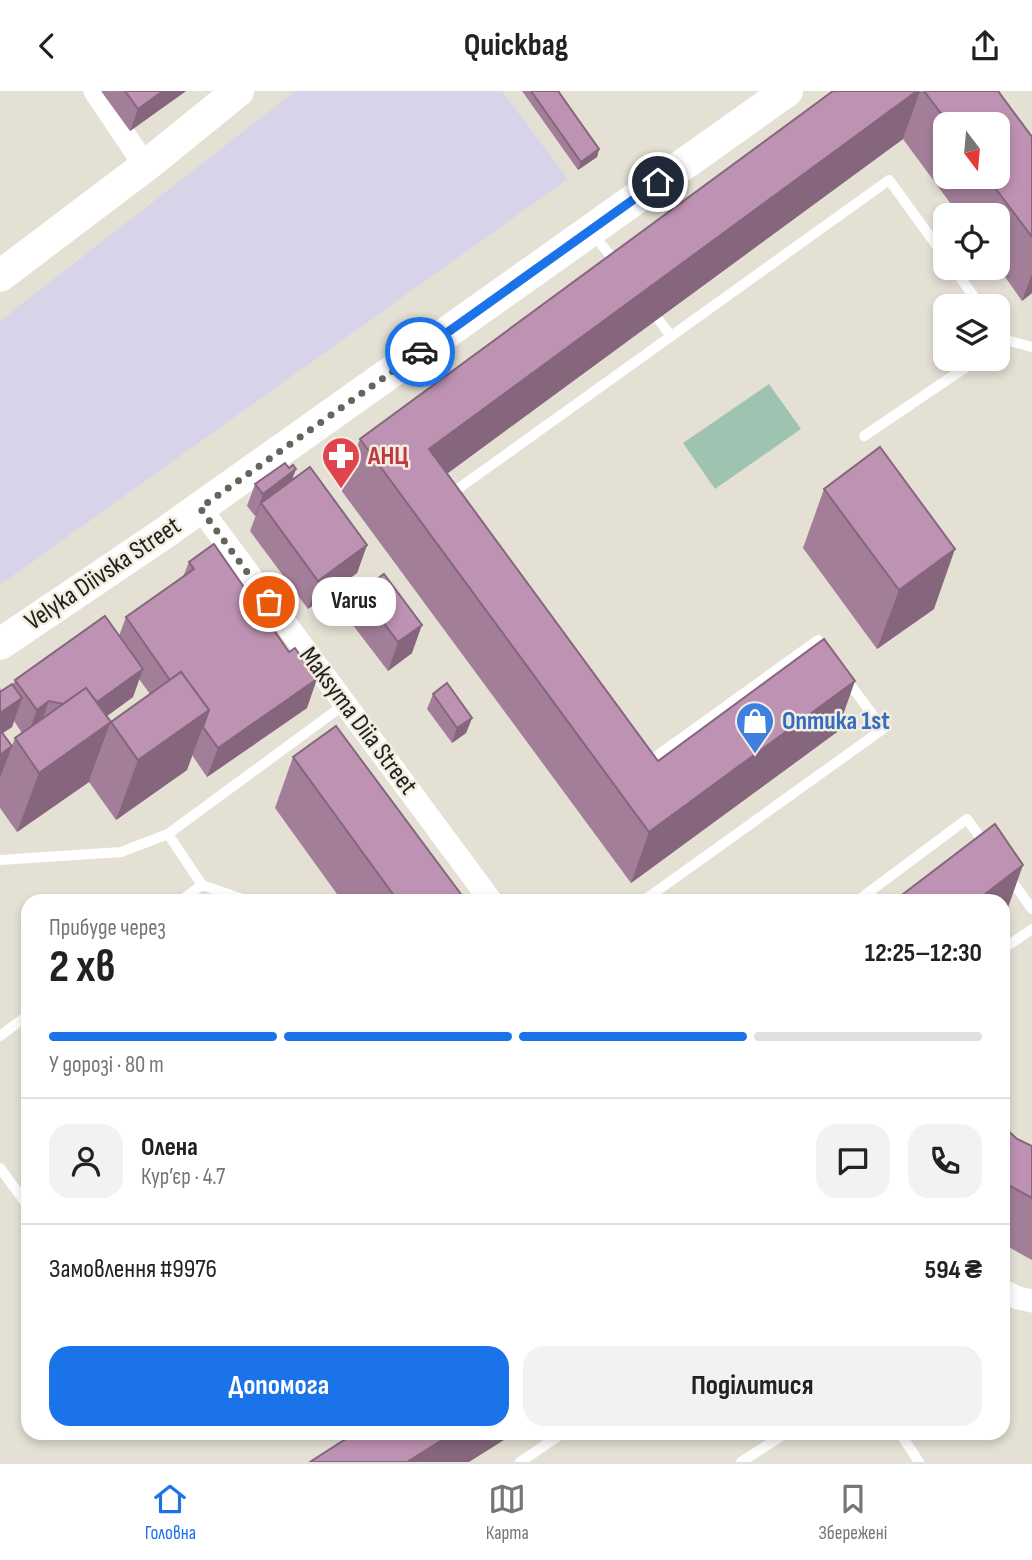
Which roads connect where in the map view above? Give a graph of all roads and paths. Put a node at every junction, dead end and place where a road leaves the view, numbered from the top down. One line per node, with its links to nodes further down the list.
1 (95, 91): 4 (street)
2 (238, 91): 4 (main road)
3 (787, 91): 5 (main road, Velyka Diivska Street)
4 (148, 164): 7 (main road)
5 (592, 232): 8 (lane); 15 (main road, Velyka Diivska Street)
6 (933, 240): 10 (lane)
7 (0, 276)
8 (628, 279)
9 (658, 319): 10 (lane)
10 (671, 336): 16 (lane)
11 (1010, 344): 12 (lane)
12 (1032, 347)
13 (960, 371): 14 (lane)
14 (864, 436)
15 (200, 508): 17 (main road, Velyka Diivska Street); 18 (street, Maksyma Diia Street)
16 (452, 510)
17 (0, 644)
18 (345, 704): 20 (lane); 27 (street, Maksyma Diia Street)
19 (630, 758): 28 (lane)
20 (168, 834): 22 (lane); 24 (lane)
21 (995, 857): 29 (lane)
22 (0, 860)
23 (1002, 867): 30 (lane)
24 (202, 885): 25 (lane); 26 (lane)
25 (190, 894)
26 (228, 894)
27 (486, 894)
28 (653, 894)
29 (866, 894)
30 (1032, 909)
31 (1032, 929): 32 (lane)
32 (1010, 944)
33 (21, 1020): 34 (lane)
34 (0, 1036)
35 (0, 1168): 36 (lane)
36 (21, 1196)
37 (1010, 1294): 38 (street)
38 (1032, 1301)
39 (553, 1440): 42 (lane)
40 (775, 1440): 43 (lane)
41 (905, 1440): 44 (lane)
42 (520, 1462)
43 (741, 1462)
44 (919, 1462)

